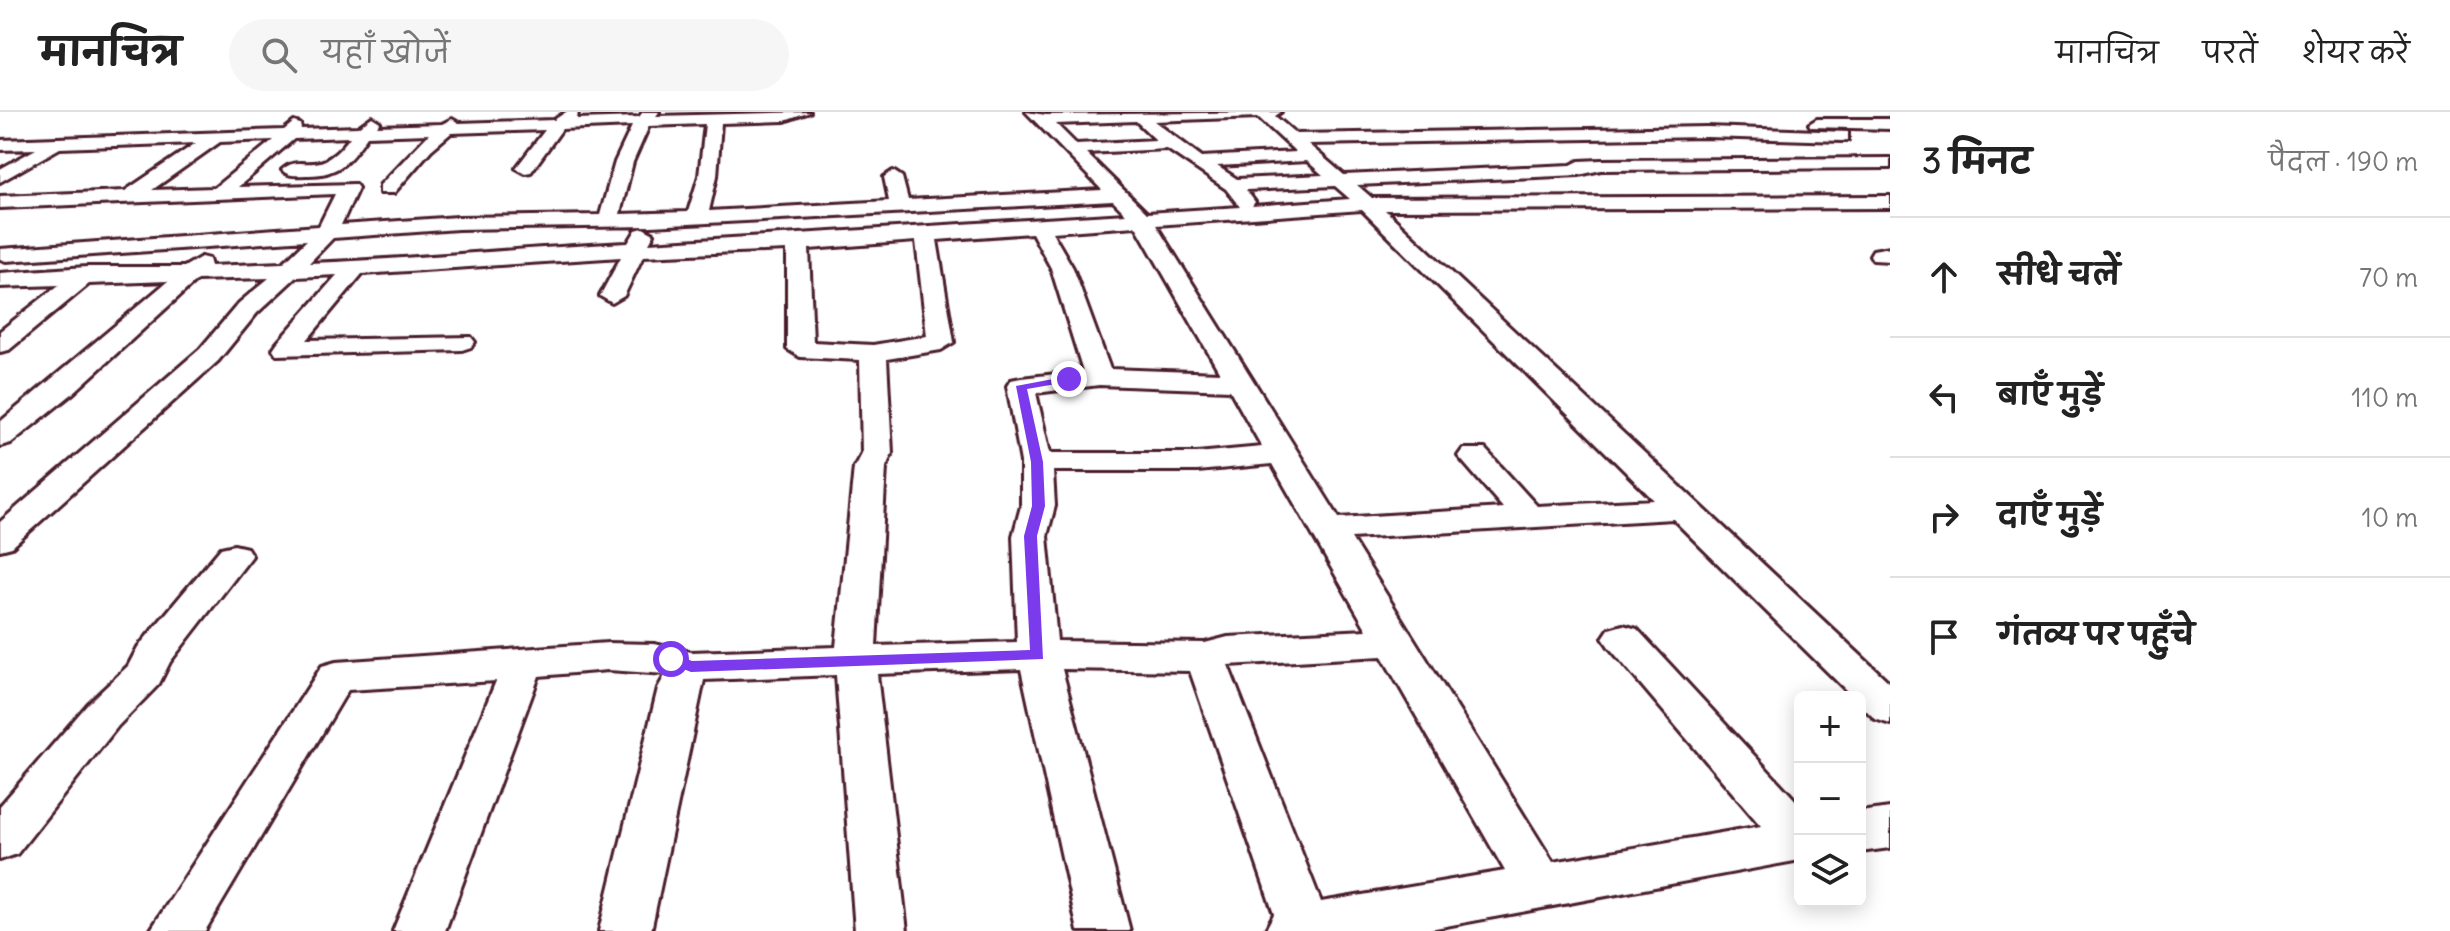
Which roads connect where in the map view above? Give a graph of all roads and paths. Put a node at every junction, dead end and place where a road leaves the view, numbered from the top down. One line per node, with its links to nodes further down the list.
1 (301, 112): 22 (street)
2 (385, 112): 26 (street)
3 (469, 112): 19 (street)
4 (576, 112): 18 (street)
5 (802, 112): 11 (street)
6 (1261, 112): 7 (street); 10 (street); 30 (street)
7 (1273, 112)
8 (1664, 112): 20 (street)
9 (1880, 112): 13 (street)
10 (1138, 114): 12 (street); 28 (street)
11 (716, 115): 14 (street); 68 (street)
12 (1038, 116): 33 (street)
13 (1890, 116)
14 (647, 117): 18 (street); 70 (street)
15 (1582, 119): 21 (street)
16 (1498, 120): 23 (street)
17 (1890, 124): 24 (street)
18 (557, 125): 19 (street); 41 (street)
19 (446, 129): 26 (street); 56 (street)
20 (1707, 132): 21 (street); 24 (street); 38 (street)
21 (1610, 134): 23 (street)
22 (289, 135): 25 (street); 26 (street); 34 (street)
23 (1521, 135): 30 (street)
24 (1842, 136): 31 (street)
25 (216, 137): 27 (street); 40 (street)
26 (354, 141): 34 (street); 52 (street)
27 (60, 143): 29 (street); 36 (street)
28 (1171, 144): 33 (street); 37 (street)
29 (2, 147)
30 (1301, 147): 37 (street); 48 (street)
31 (1870, 148): 32 (street); 35 (street)
32 (1890, 148)
33 (1070, 149): 57 (street)
34 (269, 153): 40 (street); 52 (street)
35 (1890, 155)
36 (26, 162): 40 (street); 44 (street)
37 (1200, 162): 54 (street)
38 (1775, 163): 39 (street); 42 (street); 53 (street)
39 (1890, 163)
40 (196, 168): 45 (street); 52 (street)
41 (525, 168)
42 (1579, 170): 43 (street); 55 (street)
43 (1487, 174): 48 (street); 63 (street)
44 (0, 176)
45 (161, 176): 47 (street); 58 (street)
46 (893, 177): 66 (street)
47 (117, 178)
48 (1337, 179): 54 (street); 65 (street)
49 (29, 181): 51 (street)
50 (1890, 181): 53 (street)
51 (0, 182)
52 (252, 182): 58 (street); 74 (street); 76 (street)
53 (1814, 182): 55 (street); 61 (street)
54 (1233, 185): 67 (street)
55 (1603, 185): 64 (street)
56 (387, 189)
57 (1117, 195): 66 (street); 71 (street)
58 (131, 196): 59 (street)
59 (89, 198): 60 (street); 80 (street)
60 (0, 202)
61 (1859, 202): 62 (street); 64 (street); 69 (street)
62 (1890, 202)
63 (1528, 203): 64 (street); 65 (street)
64 (1631, 203)
65 (1367, 204): 67 (street); 96 (street)
66 (900, 206): 68 (street)
67 (1256, 212): 71 (street)
68 (697, 217): 72 (street)
69 (1890, 217)
70 (609, 218): 72 (street); 74 (street)
71 (1142, 219): 73 (street); 91 (street)
72 (651, 220): 79 (street)
73 (1038, 226): 75 (street); 90 (street)
74 (327, 232): 76 (street); 82 (street)
75 (926, 234): 77 (street); 89 (street)
76 (223, 239): 78 (street); 83 (street)
77 (798, 243): 79 (street); 89 (street)
78 (125, 246): 80 (street); 84 (street)
79 (634, 250): 81 (street); 86 (street)
80 (3, 256)
81 (356, 267): 82 (street); 87 (street)
82 (291, 268): 83 (street); 99 (street)
83 (194, 271): 84 (street); 92 (street)
84 (84, 276): 85 (street); 88 (street)
85 (0, 280)
86 (612, 296)
87 (462, 342)
88 (0, 344)
89 (873, 353): 105 (street)
90 (1099, 377): 91 (street); 95 (street)
91 (1240, 382): 93 (street)
92 (0, 437)
93 (1283, 454): 95 (street); 98 (street)
94 (1474, 456): 97 (street)
95 (1037, 462): 103 (street)
96 (1682, 508): 97 (street); 108 (street)
97 (1528, 517): 98 (street)
98 (1328, 529): 102 (street)
99 (0, 540)
100 (234, 556): 112 (street)
101 (1623, 638): 111 (street)
102 (1395, 642): 104 (street); 114 (street)
103 (1038, 655): 104 (street); 105 (street); 121 (street)
104 (1205, 657): 116 (street)
105 (855, 661): 107 (street); 120 (street)
106 (523, 665): 107 (street); 117 (street); 118 (street)
107 (691, 666): 119 (street)
108 (1890, 708)
109 (1890, 828): 110 (street)
110 (1866, 831)
111 (1796, 835)
112 (0, 840)
113 (1794, 840): 114 (street)
114 (1541, 887): 115 (street)
115 (1358, 926): 116 (street)
116 (1298, 930)
117 (176, 931)
118 (419, 931)
119 (625, 931)
120 (881, 931)
121 (1104, 931)

